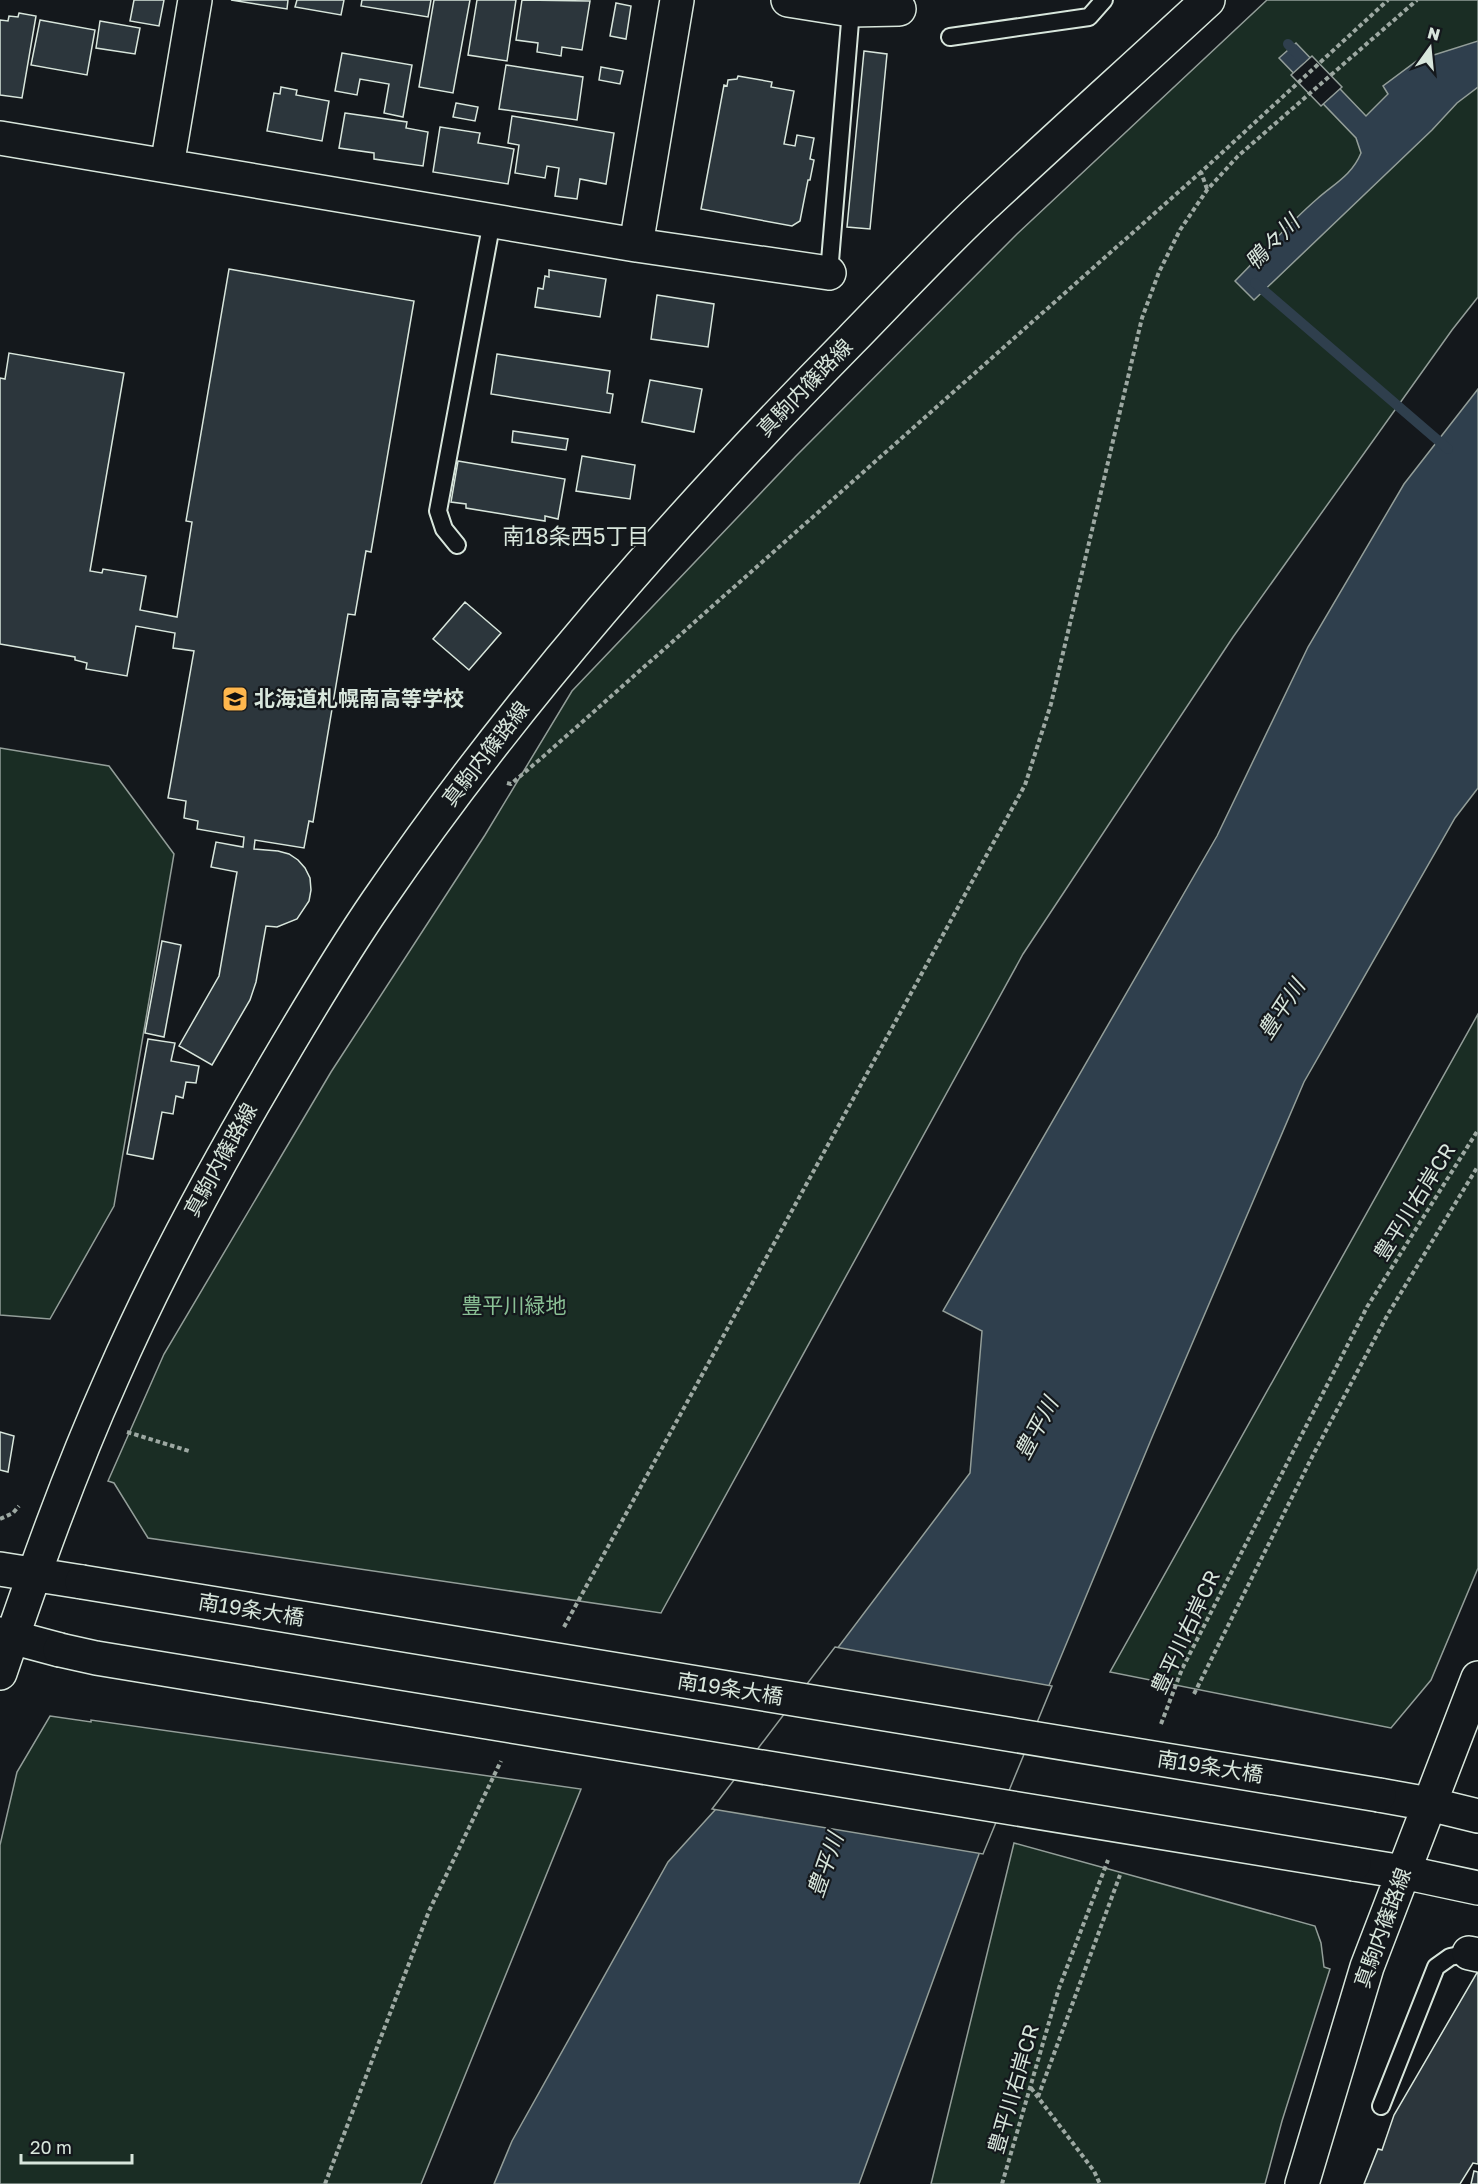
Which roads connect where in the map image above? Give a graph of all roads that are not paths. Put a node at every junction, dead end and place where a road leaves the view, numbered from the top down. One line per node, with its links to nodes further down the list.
1 (195, 0): 10 (main road)
2 (677, 0): 12 (main road)
3 (788, 0): 7 (main road)
4 (1104, 0): 8 (lane)
5 (1208, 0): 16 (main road, 真駒内篠路線)
6 (900, 5): 7 (main road)
7 (851, 10): 13 (lane)
8 (950, 37)
9 (0, 138): 10 (main road)
10 (167, 166): 11 (main road)
11 (492, 221): 12 (main road); 14 (lane)
12 (636, 245): 13 (main road)
13 (829, 273)
14 (457, 545)
15 (0, 1569): 16 (main road, 南19条大橋)
16 (34, 1574): 17 (main road, 真駒内篠路線); 20 (main road, 南19条大橋, bridge)
17 (6, 1636): 18 (main road, 真駒内篠路線); 22 (main road, bridge)
18 (0, 1673)
19 (1478, 1677): 20 (main road, 真駒内篠路線)
20 (1430, 1804): 21 (main road, 南19条大橋); 22 (main road, 真駒内篠路線)
21 (1478, 1816)
22 (1403, 1872): 23 (main road); 26 (main road, 真駒内篠路線)
23 (1478, 1888)
24 (1474, 1954): 25 (lane)
25 (1380, 2106)
26 (1302, 2184)

